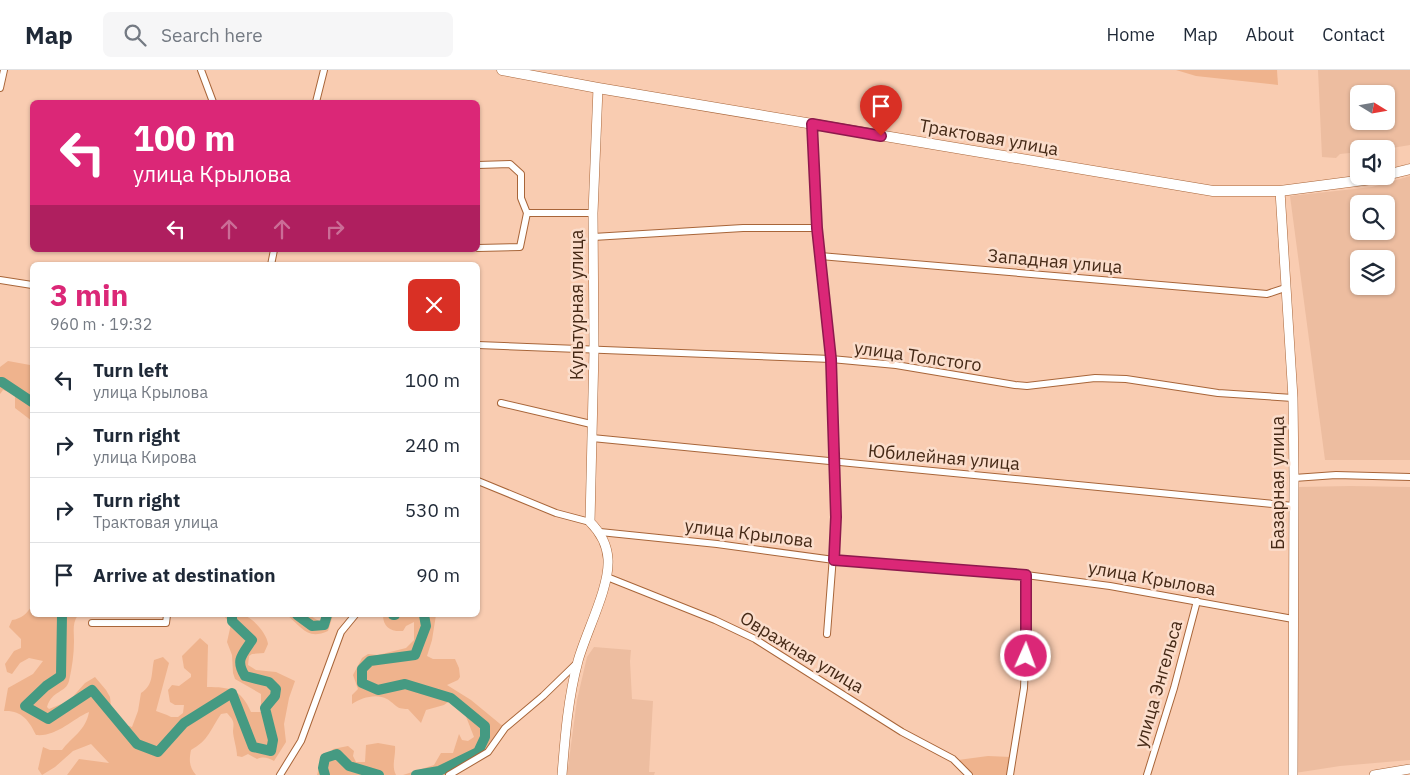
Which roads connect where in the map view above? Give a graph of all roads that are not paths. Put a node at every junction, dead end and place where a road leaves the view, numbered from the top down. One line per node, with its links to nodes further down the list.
1 (4, 70): 5 (street)
2 (201, 70): 7 (street)
3 (324, 70): 8 (street)
4 (502, 70): 6 (main road, Трактовая улица)
5 (0, 88)
6 (598, 88): 9 (main road, Трактовая улица); 16 (street, Культурная улица)
7 (212, 100)
8 (316, 100)
9 (812, 124): 14 (main road, Трактовая улица); 17 (street)
10 (480, 165): 15 (street)
11 (1410, 169): 12 (main road, Трактовая улица)
12 (1395, 173)
13 (1350, 182): 14 (main road, Трактовая улица)
14 (1280, 191): 23 (street, Базарная улица)
15 (528, 213): 16 (street); 19 (street)
16 (593, 213): 18 (street, Культурная улица)
17 (817, 228): 18 (street); 20 (street)
18 (593, 237): 25 (street, Культурная улица)
19 (480, 248)
20 (820, 256): 23 (street, Западная улица); 26 (street)
21 (0, 280): 22 (street)
22 (30, 285)
23 (1285, 288): 27 (street, Базарная улица)
24 (480, 345): 25 (street, улица Толстого)
25 (594, 350): 26 (street, улица Толстого); 29 (street, Культурная улица)
26 (831, 359): 27 (street, улица Толстого); 31 (street)
27 (1293, 398): 33 (street, Базарная улица)
28 (501, 403): 29 (street)
29 (591, 424): 30 (street, Культурная улица)
30 (592, 438): 31 (street, Юбилейная улица); 36 (street, Культурная улица)
31 (834, 462): 35 (street, Юбилейная улица); 38 (street)
32 (1410, 477): 33 (street)
33 (1294, 478): 35 (street, Базарная улица)
34 (480, 482): 36 (street)
35 (1294, 506): 44 (street, Базарная улица)
36 (590, 522): 37 (street)
37 (600, 532): 38 (street, улица Крылова); 40 (street)
38 (834, 560): 39 (street, улица Крылова); 46 (street)
39 (1026, 575): 41 (street, улица Крылова); 53 (street)
40 (607, 577): 47 (street); 52 (street, Овражная улица)
41 (1197, 602): 44 (street, улица Крылова); 54 (street, улица Энгельса)
42 (167, 617): 45 (street)
43 (353, 617): 49 (street)
44 (1293, 620): 55 (street, Базарная улица)
45 (92, 623)
46 (827, 634)
47 (578, 662): 50 (street); 51 (street)
48 (1410, 769): 56 (street)
49 (280, 775)
50 (449, 775)
51 (562, 775)
52 (969, 775)
53 (1010, 775)
54 (1148, 775)
55 (1293, 775)
56 (1374, 775)

